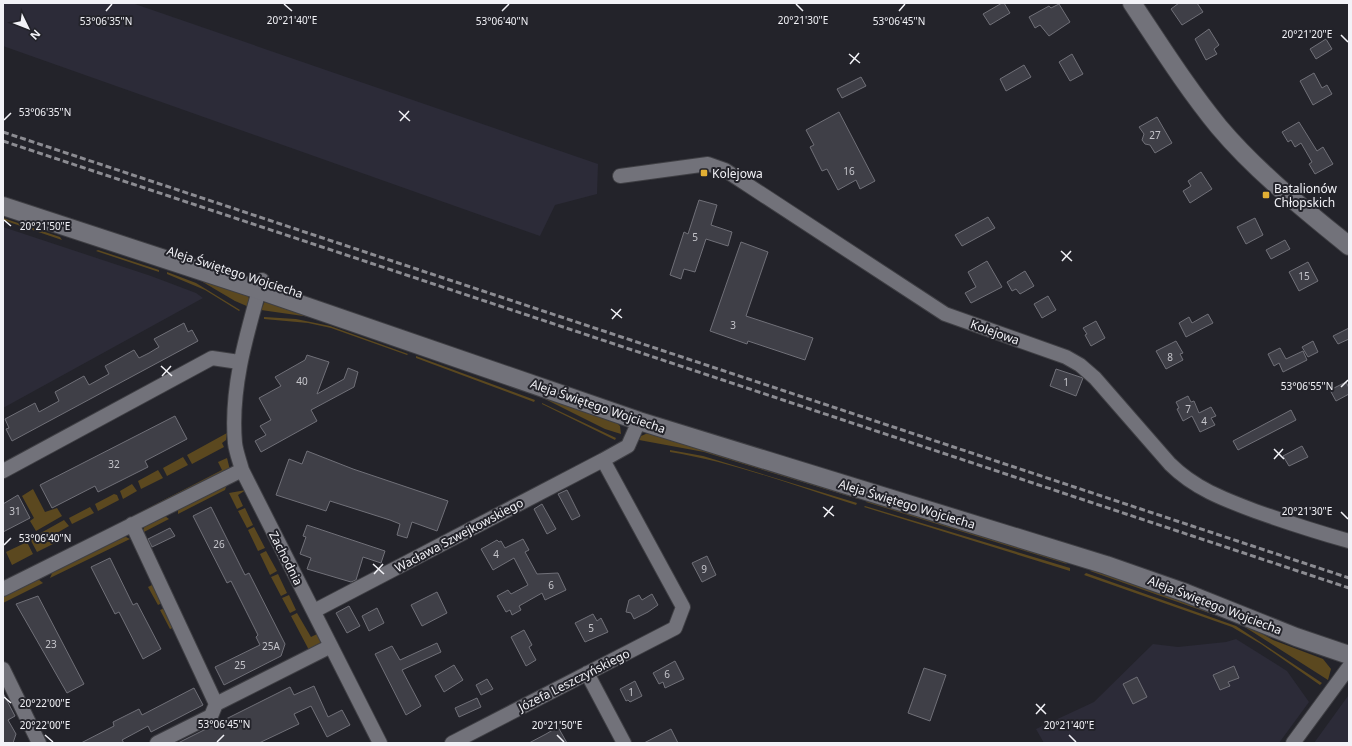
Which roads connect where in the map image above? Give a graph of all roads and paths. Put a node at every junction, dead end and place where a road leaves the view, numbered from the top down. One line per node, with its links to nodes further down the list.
1 (1132, 3): 5 (street)
2 (620, 176): 13 (street, Kolejowa)
3 (3, 195): 6 (street, Aleja Świętego Wojciecha)
4 (3, 206): 6 (street, Aleja Świętego Wojciecha)
5 (1349, 246)
6 (261, 285): 7 (street, Zachodnia); 8 (street, Aleja Świętego Wojciecha)
7 (240, 362): 10 (street, Zachodnia); 11 (street)
8 (639, 421): 9 (street, Wacława Szwejkowskiego); 17 (street, Aleja Świętego Wojciecha)
9 (603, 460): 15 (street, Wacława Szwejkowskiego); 20 (street, Józefa Leszczyńskiego)
10 (242, 470): 12 (street); 15 (street, Zachodnia)
11 (3, 471)
12 (132, 524): 14 (street); 21 (street)
13 (1349, 541)
14 (3, 589)
15 (314, 611): 16 (street, Zachodnia)
16 (331, 646): 21 (street); 24 (street, Zachodnia)
17 (1349, 655)
18 (1349, 667): 27 (street)
19 (3, 669): 22 (street)
20 (587, 673): 25 (street, Józefa Leszczyńskiego); 26 (street)
21 (216, 704): 23 (street)
22 (39, 743)
23 (157, 743)
24 (380, 743)
25 (452, 743)
26 (624, 743)
27 (1293, 743)

